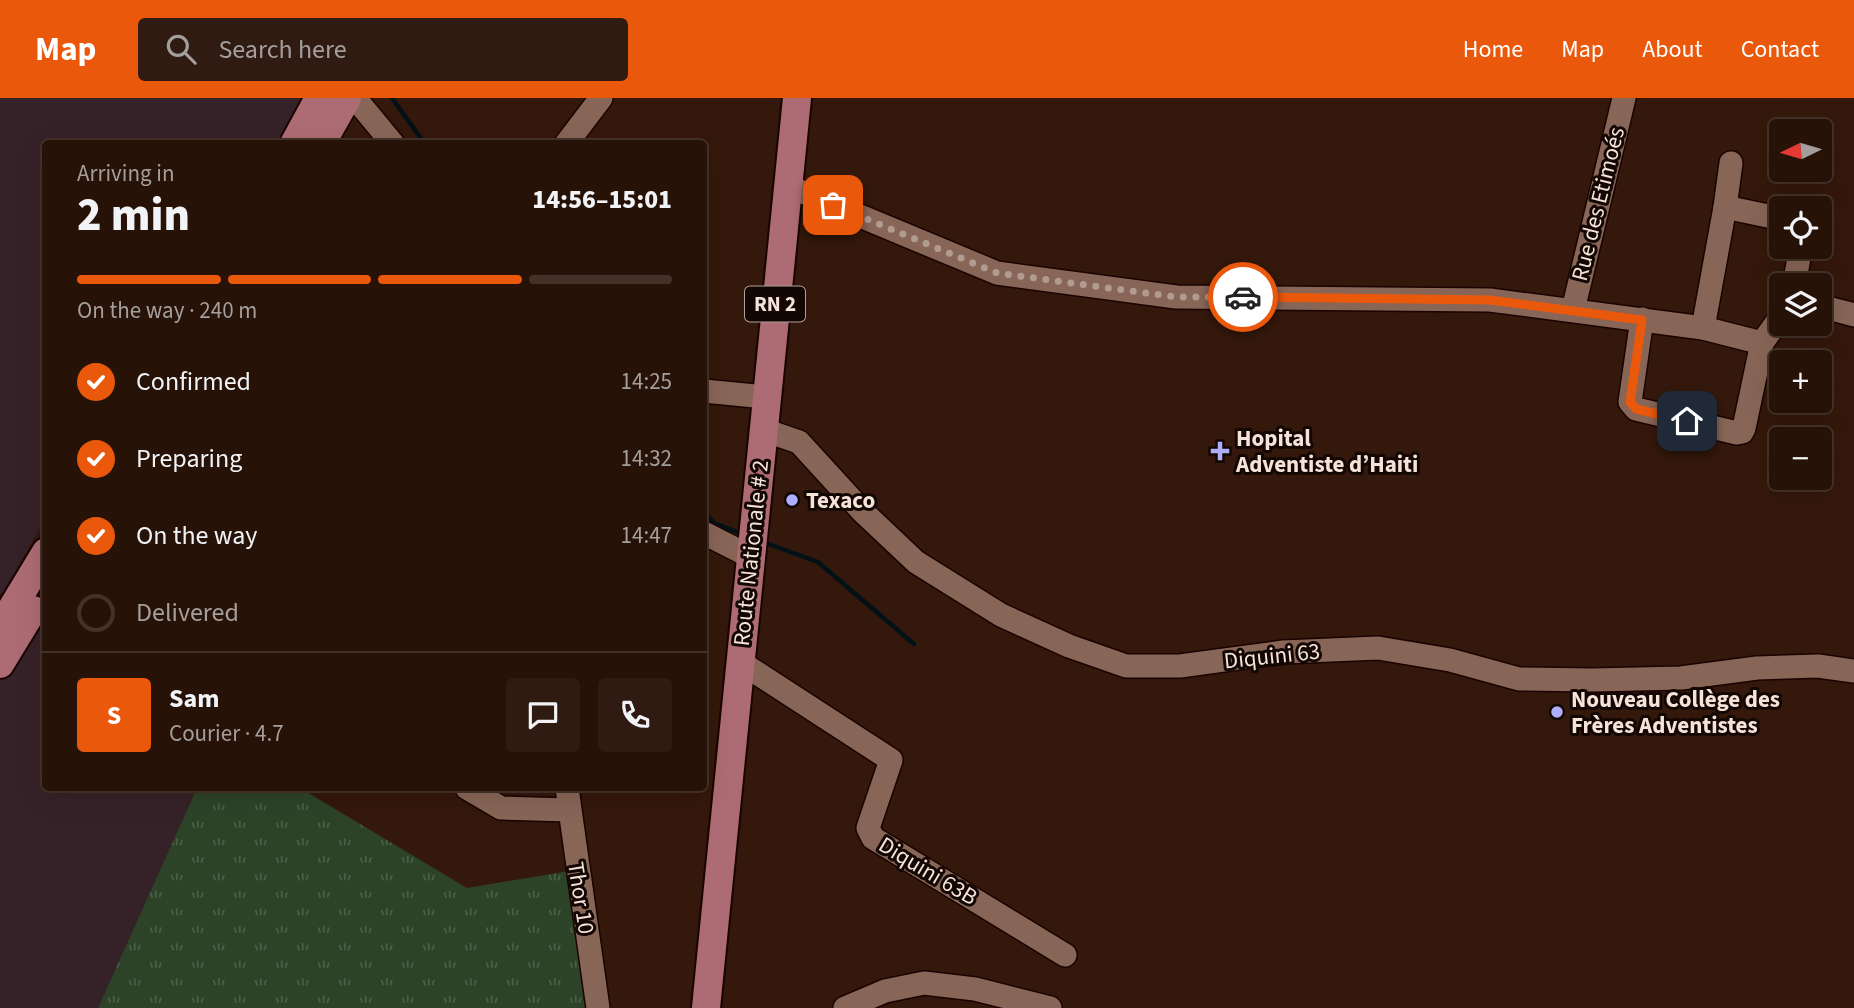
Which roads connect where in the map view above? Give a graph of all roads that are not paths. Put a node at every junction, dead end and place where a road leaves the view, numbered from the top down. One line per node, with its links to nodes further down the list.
1 (319, 98): 7 (main road)
2 (347, 98): 8 (main road)
3 (355, 98): 9 (street)
4 (601, 98): 10 (street)
5 (797, 98): 12 (main road, Route Nationale # 2 / RN 2)
6 (1624, 98): 16 (street, Rue des Etimoés)
7 (296, 140)
8 (323, 140)
9 (390, 140)
10 (569, 140)
11 (1731, 163): 13 (street)
12 (788, 186): 16 (street); 23 (main road, Route Nationale # 2 / RN 2)
13 (1725, 207): 14 (street); 19 (street)
14 (1769, 216)
15 (1832, 309): 17 (street)
16 (1573, 310): 18 (street)
17 (1854, 315)
18 (1642, 320): 19 (street); 21 (street)
19 (1703, 328): 21 (street)
20 (1769, 333): 21 (street)
21 (1762, 343)
22 (707, 391): 23 (street)
23 (765, 397): 24 (main road, Route Nationale # 2 / RN 2)
24 (764, 430): 26 (main road, Route Nationale # 2 / RN 2); 32 (street, Diquini 63)
25 (707, 535): 26 (street)
26 (751, 557): 30 (main road, Route Nationale # 2 / RN 2)
27 (42, 559): 29 (main road)
28 (42, 596): 31 (main road)
29 (0, 628)
30 (740, 662): 35 (street, Diquini 63B); 37 (main road, Route Nationale # 2 / RN 2)
31 (0, 664)
32 (1854, 671)
33 (472, 791): 34 (street)
34 (568, 799): 36 (street, Thor 10)
35 (1065, 955)
36 (598, 1008)
37 (706, 1008)
38 (845, 1008): 39 (street)
39 (1050, 1008)

